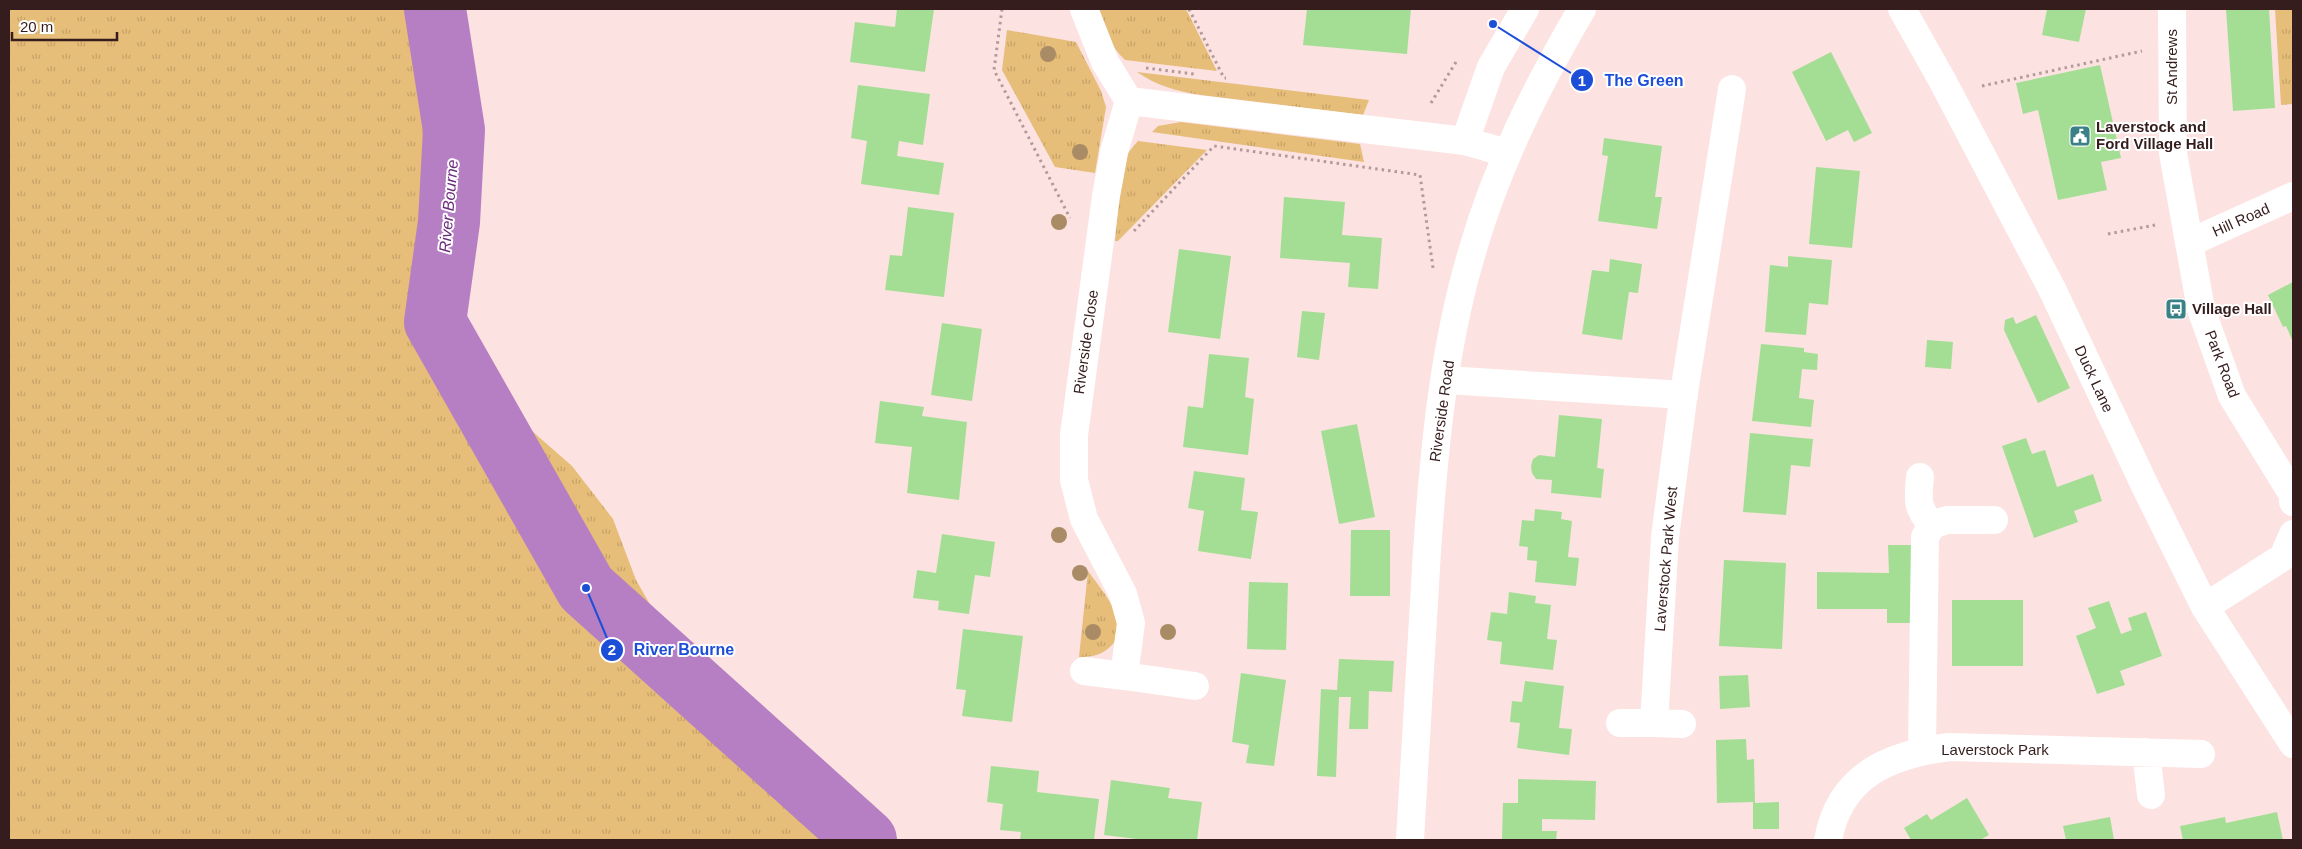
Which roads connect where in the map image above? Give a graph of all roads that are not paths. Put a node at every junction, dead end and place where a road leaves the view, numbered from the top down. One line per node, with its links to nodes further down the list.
1 (1084, 9): 7 (street)
2 (1525, 9): 8 (street)
3 (1582, 9): 9 (street, Riverside Road)
4 (1902, 9): 19 (street, Duck Lane)
5 (2172, 9): 11 (street, St Andrews)
6 (1732, 89): 13 (street, Laverstock Park West)
7 (1129, 101): 8 (street); 21 (street, Riverside Close)
8 (1465, 141): 9 (street)
9 (1507, 153): 12 (street, Riverside Road)
10 (2293, 196): 11 (street, Hill Road)
11 (2187, 231): 15 (street, Park Road)
12 (1446, 380): 13 (street); 31 (street, Riverside Road)
13 (1684, 395): 24 (street, Laverstock Park West)
14 (1920, 477): 17 (street)
15 (2293, 502)
16 (1994, 520): 17 (street)
17 (1932, 525): 27 (street)
18 (2293, 534): 19 (street)
19 (2205, 607): 26 (street, Duck Lane)
20 (1084, 671): 21 (street)
21 (1124, 676): 22 (street)
22 (1194, 686)
23 (1620, 723): 24 (street)
24 (1654, 723): 25 (street)
25 (1682, 724)
26 (2293, 744)
27 (1922, 750): 28 (street, Laverstock Park); 32 (street, Laverstock Park)
28 (2146, 752): 29 (street, Laverstock Park); 30 (street)
29 (2201, 754)
30 (2151, 795)
31 (1410, 840)
32 (1828, 840)

